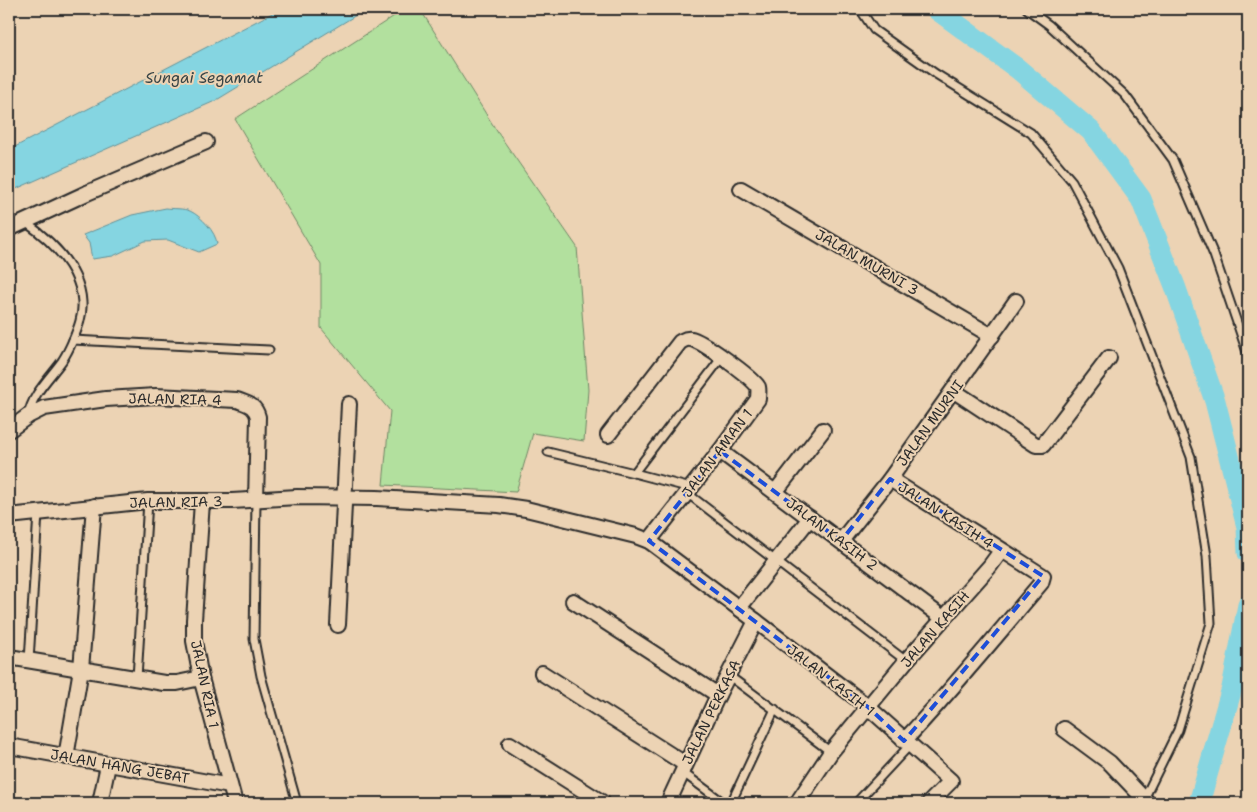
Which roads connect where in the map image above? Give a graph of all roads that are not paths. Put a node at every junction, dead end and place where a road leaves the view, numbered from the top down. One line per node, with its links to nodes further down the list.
1 (860, 9): 63 (lane)
2 (1027, 9): 11 (lane)
3 (206, 142): 5 (street)
4 (741, 189): 8 (street, JALAN MURNI 3)
5 (25, 222): 6 (street); 9 (lane)
6 (9, 229)
7 (1016, 301): 8 (street, JALAN MURNI)
8 (992, 336): 14 (street, JALAN MURNI)
9 (73, 340): 10 (lane); 16 (lane)
10 (269, 350)
11 (1248, 355)
12 (722, 357): 19 (street, JALAN AMAN 1); 20 (street, JALAN AMAN 1); 22 (lane)
13 (1109, 358): 14 (street)
14 (954, 391): 23 (street, JALAN MURNI)
15 (349, 404): 26 (street)
16 (28, 416): 17 (street, JALAN RIA 4); 27 (street, JALAN RIA 4)
17 (9, 430)
18 (823, 430): 25 (street)
19 (608, 435)
20 (720, 451): 24 (street, JALAN AMAN 1); 25 (street, JALAN KASIH 2)
21 (548, 452): 22 (lane)
22 (634, 473): 24 (lane)
23 (890, 478): 35 (street, JALAN MURNI); 36 (street, JALAN KASIH 4)
24 (689, 490): 34 (street, JALAN AMAN 1); 37 (lane)
25 (776, 491): 33 (street, JALAN KASIH 2)
26 (344, 497): 27 (street, JALAN RIA 3); 34 (street, JALAN RIA 3); 42 (street)
27 (256, 500): 29 (street, JALAN RIA 3); 66 (lane)
28 (148, 501): 29 (street, JALAN RIA 3); 30 (street, JALAN RIA 3); 49 (lane)
29 (202, 502): 50 (street, JALAN RIA 1)
30 (94, 506): 31 (street, JALAN RIA 3); 46 (street)
31 (38, 513): 32 (street, JALAN RIA 3); 44 (lane)
32 (9, 516)
33 (810, 518): 35 (street, JALAN KASIH 2); 37 (street)
34 (649, 541): 39 (street, JALAN KASIH 1)
35 (841, 541): 40 (street, JALAN KASIH 2)
36 (1001, 551): 40 (street, JALAN KASIH); 55 (street, JALAN KASIH 4)
37 (776, 560): 39 (street); 45 (lane)
38 (573, 601): 51 (street)
39 (739, 608): 41 (street, JALAN KASIH 1)
40 (944, 618): 45 (street, JALAN KASIH)
41 (756, 621): 48 (street, JALAN PERKASA); 52 (street, JALAN KASIH 1)
42 (338, 625)
43 (9, 657): 44 (street)
44 (29, 661): 46 (street)
45 (906, 661): 52 (street, JALAN KASIH)
46 (81, 669): 49 (street); 59 (street)
47 (542, 673): 61 (street)
48 (728, 675): 51 (street, JALAN PERKASA); 53 (lane)
49 (137, 678): 50 (street)
50 (201, 678): 62 (street, JALAN RIA 1)
51 (718, 695): 61 (street, JALAN PERKASA)
52 (868, 707): 55 (street, JALAN KASIH 1); 58 (street, JALAN KASIH)
53 (775, 709): 58 (lane); 70 (lane)
54 (1064, 728): 63 (street)
55 (907, 743): 72 (lane); 73 (street, JALAN KASIH 1)
56 (510, 744): 67 (street)
57 (9, 746): 59 (street, JALAN HANG JEBAT)
58 (831, 752): 71 (street, JALAN KASIH)
59 (66, 757): 60 (street, JALAN HANG JEBAT)
60 (108, 765): 62 (street, JALAN HANG JEBAT); 64 (street)
61 (684, 768): 68 (street, JALAN PERKASA); 69 (lane)
62 (230, 786): 65 (street, JALAN RIA 1)
63 (1146, 801)
64 (100, 803)
65 (235, 803)
66 (297, 803)
67 (603, 803)
68 (668, 803)
69 (724, 803)
70 (731, 803)
71 (797, 803)
72 (856, 803)
73 (929, 803)

